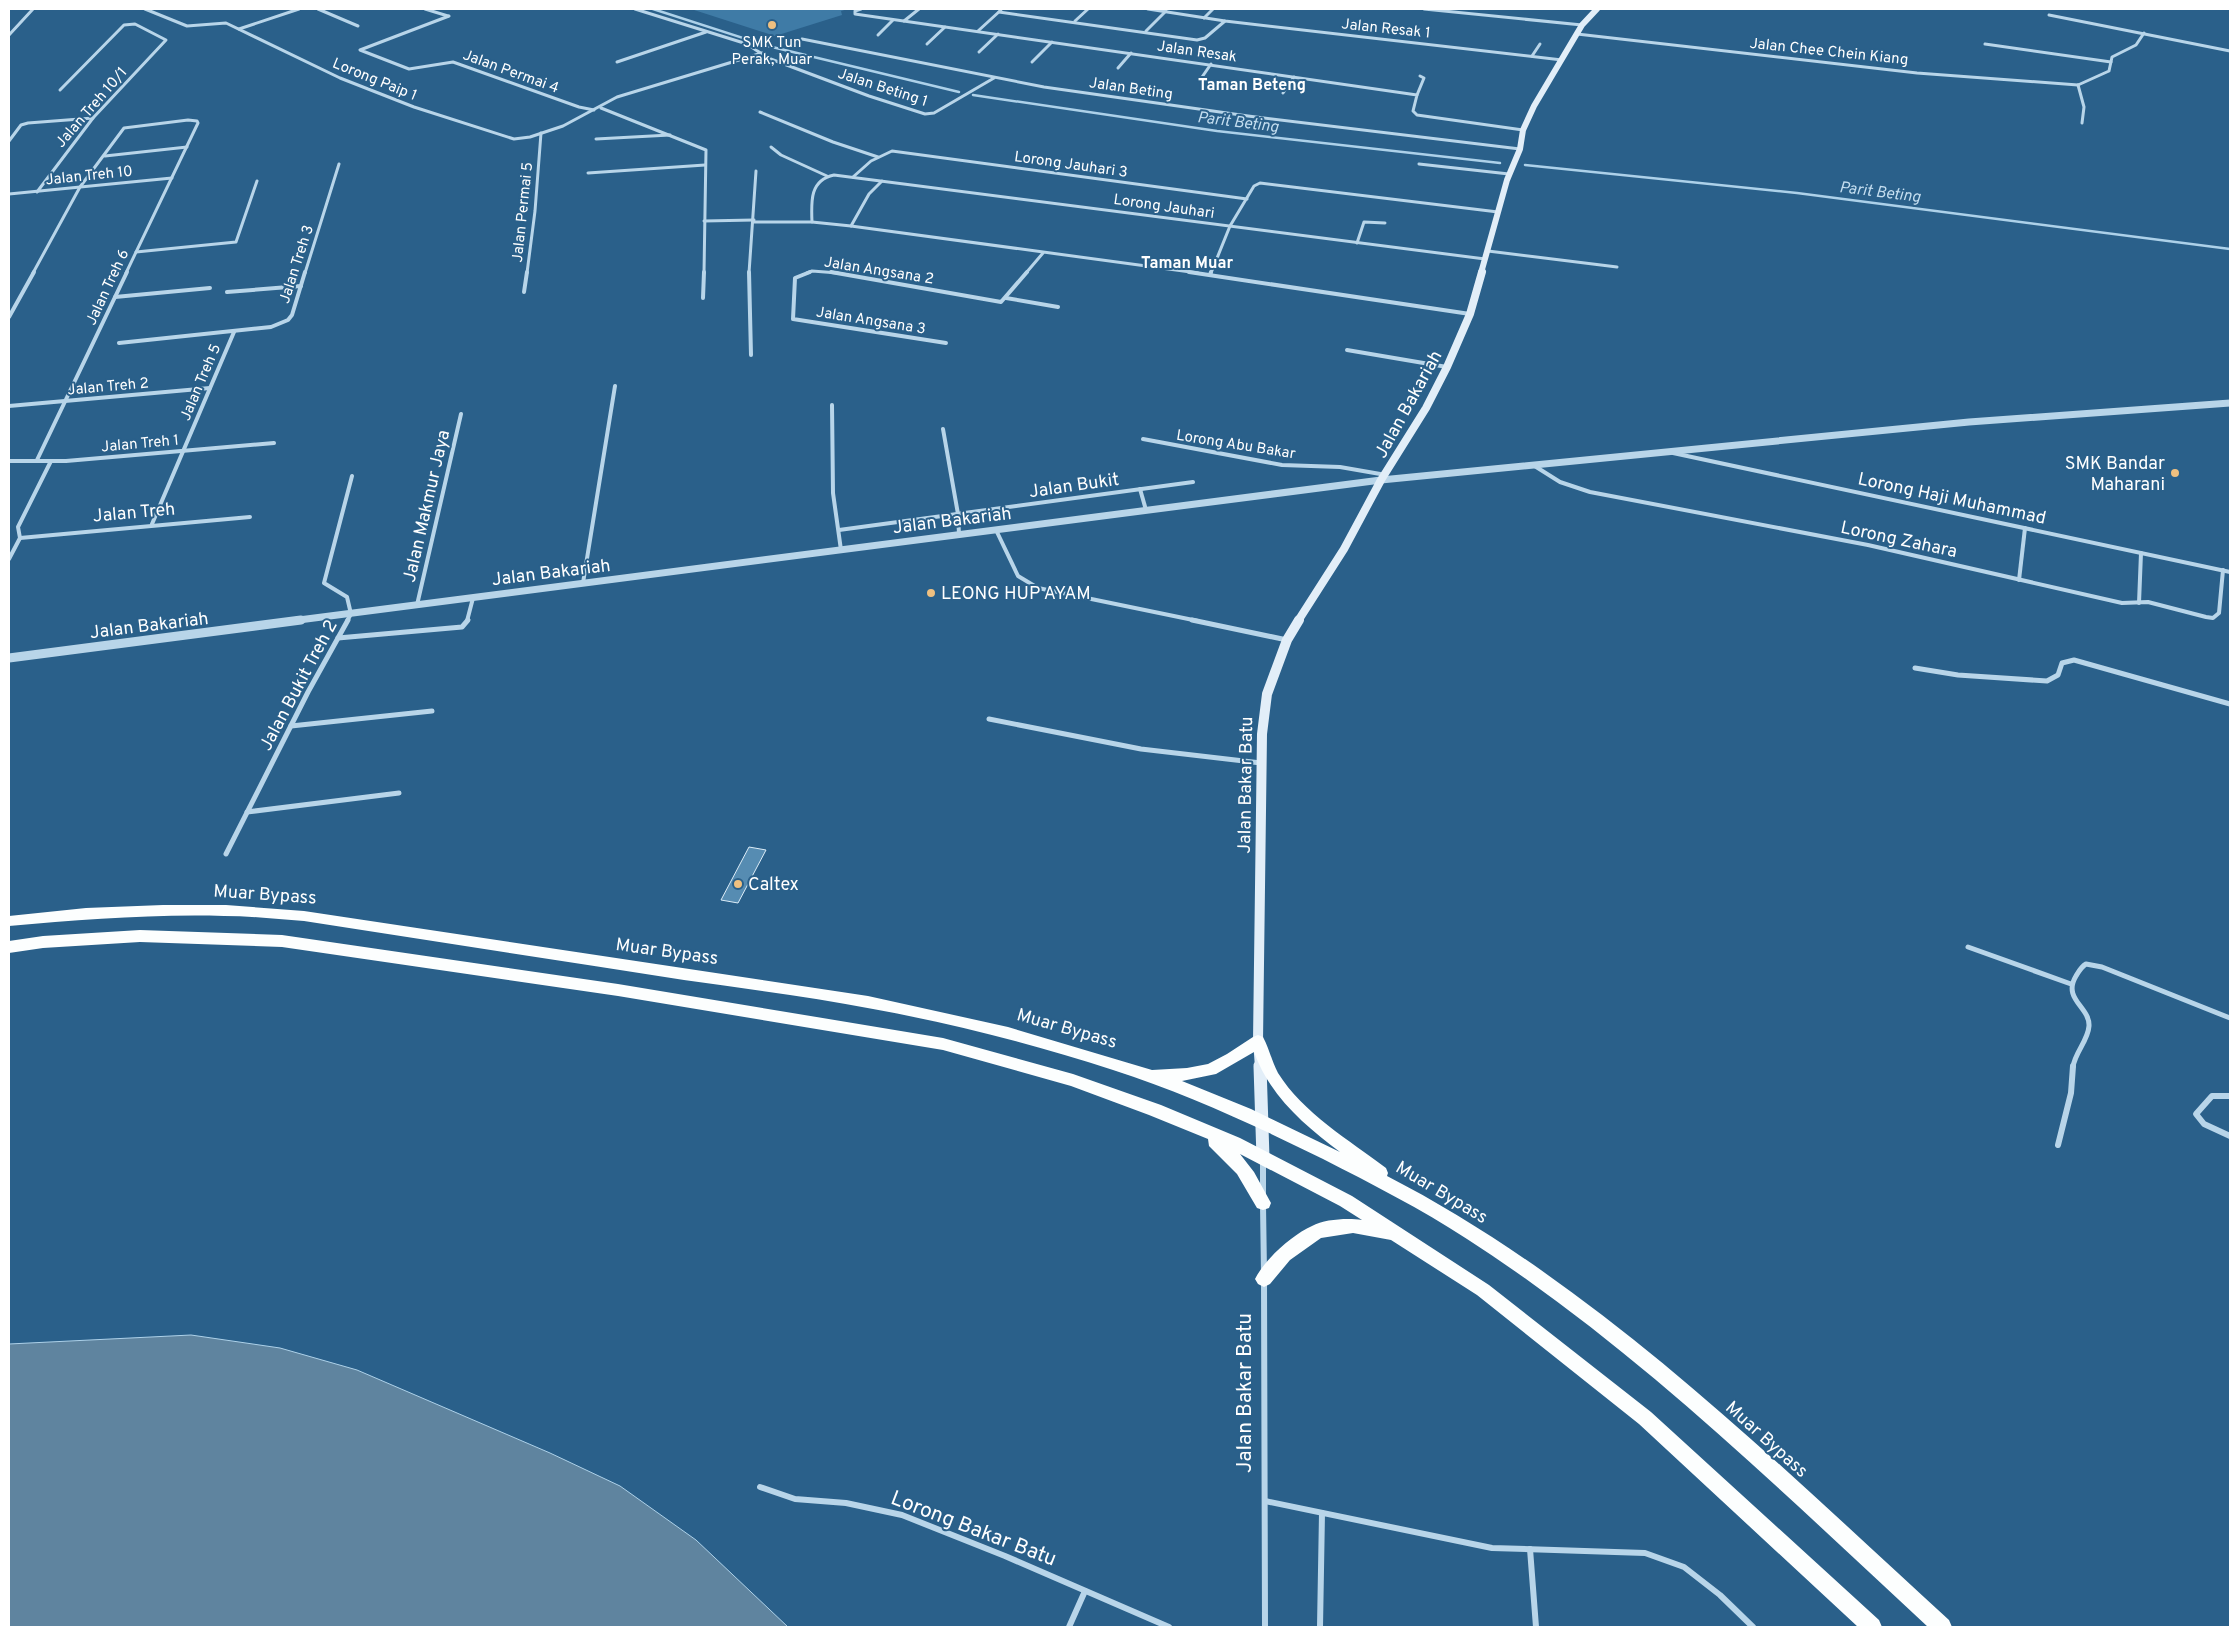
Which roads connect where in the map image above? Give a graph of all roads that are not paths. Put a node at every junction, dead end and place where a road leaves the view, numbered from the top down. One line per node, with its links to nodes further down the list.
1 (32, 9): 34 (street)
2 (145, 9): 26 (street, Lorong Paip 1)
3 (299, 9): 26 (street)
4 (318, 9): 24 (street)
5 (425, 9): 60 (street, Jalan Permai 4)
6 (635, 9): 29 (street, Jalan Beting 1)
7 (860, 9): 19 (street, Jalan Resak)
8 (919, 9): 20 (street)
9 (1002, 9): 15 (street)
10 (1088, 9): 21 (street)
11 (1148, 9): 16 (street, Jalan Resak 1)
12 (1213, 9): 18 (street)
13 (1424, 9): 23 (street)
14 (1597, 9): 23 (main road, Jalan Bakariah)
15 (999, 12): 21 (street); 27 (street)
16 (1166, 12): 18 (street, Jalan Resak 1); 28 (street)
17 (2049, 15): 30 (street)
18 (1204, 18): 22 (street, Jalan Resak 1)
19 (893, 20): 20 (street, Jalan Resak); 33 (street)
20 (904, 21): 25 (street, Jalan Resak)
21 (1075, 21): 28 (street)
22 (1224, 21): 28 (street); 44 (street, Jalan Resak 1)
23 (1582, 25): 32 (main road, Jalan Bakariah)
24 (358, 26)
25 (945, 27): 27 (street, Jalan Resak); 37 (street)
26 (239, 29): 65 (street, Lorong Paip 1)
27 (978, 31): 31 (street, Jalan Resak)
28 (1146, 31)
29 (706, 32): 43 (street, Jalan Beting 1); 46 (street)
30 (2144, 33): 40 (street); 48 (street)
31 (998, 34): 36 (street, Jalan Resak); 41 (street)
32 (1577, 34): 45 (main road, Jalan Bakariah); 55 (street, Jalan Chee Chein Kiang)
33 (878, 35)
34 (9, 36)
35 (802, 39): 53 (street, Jalan Beting)
36 (1052, 42): 42 (street, Jalan Resak); 47 (street)
37 (927, 44)
38 (1540, 44): 44 (street)
39 (1984, 44): 48 (street)
40 (2230, 51)
41 (980, 52)
42 (1131, 52): 49 (street, Jalan Resak); 50 (street)
43 (762, 53): 53 (street, Jalan Beting 1); 59 (street, Lorong Paip 1)
44 (1532, 56): 45 (street, Jalan Resak 1)
45 (1562, 60): 64 (main road, Jalan Bakariah)
46 (617, 62)
47 (1032, 62)
48 (2111, 62): 55 (street)
49 (1211, 64): 52 (street, Jalan Resak); 54 (street)
50 (1118, 68)
51 (1420, 76): 58 (street)
52 (1294, 77): 57 (street); 58 (street, Jalan Resak)
53 (994, 78): 71 (street, Jalan Beting)
54 (1200, 80)
55 (2078, 85): 63 (street)
56 (60, 90): 62 (street, Jalan Treh 10/1)
57 (1283, 92)
58 (1417, 95): 64 (street)
59 (601, 108): 60 (street, Lorong Paip 1); 66 (street)
60 (595, 110): 65 (street, Lorong Paip 1)
61 (760, 112): 73 (street)
62 (93, 118): 68 (street); 86 (street, Jalan Treh 10/1)
63 (2082, 123)
64 (1523, 130): 71 (main road, Jalan Bakariah)
65 (541, 133): 106 (street, Jalan Permai 5)
66 (674, 135): 67 (street); 76 (street)
67 (596, 139)
68 (9, 141)
69 (187, 147): 72 (street); 72 (street, Jalan Treh 6); 82 (street, Jalan Treh 6)
70 (771, 147): 80 (street)
71 (1520, 149): 79 (main road, Jalan Bakariah)
72 (105, 156): 85 (street)
73 (878, 157): 81 (street); 88 (street, Lorong Jauhari 3)
74 (339, 164): 103 (street, Jalan Treh 3)
75 (1418, 164): 79 (street)
76 (705, 166): 78 (street); 90 (street)
77 (756, 172): 91 (street)
78 (588, 173)
79 (1509, 174): 89 (main road, Jalan Bakariah)
80 (827, 176): 81 (street, Lorong Jauhari); 92 (street)
81 (854, 177): 84 (street, Lorong Jauhari)
82 (172, 178): 85 (street, Jalan Treh 10); 98 (street, Jalan Treh 6)
83 (256, 181): 98 (street)
84 (882, 181): 94 (street); 95 (street, Lorong Jauhari)
85 (80, 187): 86 (street, Jalan Treh 10); 111 (street)
86 (37, 192): 87 (street, Jalan Treh 10)
87 (9, 194)
88 (1246, 199): 89 (street); 95 (street)
89 (1498, 212): 97 (main road, Jalan Bakariah)
90 (704, 221): 91 (street); 108 (street)
91 (754, 221): 92 (street); 119 (street)
92 (812, 222): 94 (street)
93 (1385, 223): 96 (street)
94 (852, 226): 99 (street)
95 (1230, 226): 96 (street, Lorong Jauhari); 102 (street)
96 (1357, 243): 100 (street, Lorong Jauhari)
97 (1488, 250): 100 (main road, Jalan Bakariah); 101 (street)
98 (136, 252): 107 (street, Jalan Treh 6)
99 (1043, 253): 102 (street); 109 (street)
100 (1485, 259): 112 (main road, Jalan Bakariah)
101 (1617, 267)
102 (1210, 275): 112 (street)
103 (301, 286): 105 (street); 115 (street, Jalan Treh 3)
104 (210, 288): 107 (street)
105 (227, 292)
106 (524, 292)
107 (115, 297): 123 (street, Jalan Treh 6)
108 (703, 298)
109 (1006, 298): 110 (street); 114 (street, Jalan Angsana 2)
110 (1058, 307)
111 (11, 309): 113 (street)
112 (1470, 314): 120 (main road, Jalan Bakariah)
113 (9, 317)
114 (793, 319): 117 (street, Jalan Angsana 3)
115 (234, 332): 116 (street, Jalan Treh 3); 122 (street, Jalan Treh 5)
116 (119, 342)
117 (946, 343)
118 (1347, 350): 120 (street)
119 (751, 355)
120 (1447, 367): 138 (main road, Jalan Bakariah)
121 (615, 386): 156 (street)
122 (210, 388): 123 (street, Jalan Treh 2); 131 (street, Jalan Treh 5)
123 (65, 401): 126 (street, Jalan Treh 2); 133 (street, Jalan Treh 6)
124 (2230, 403): 132 (street)
125 (832, 405): 146 (street)
126 (9, 406)
127 (461, 414): 159 (street, Jalan Makmur Jaya)
128 (943, 429): 142 (street)
129 (1143, 439): 138 (street, Lorong Abu Bakar)
130 (274, 443): 131 (street, Jalan Treh 1)
131 (183, 451): 135 (street, Jalan Treh 1); 144 (street, Jalan Treh 5)
132 (1668, 452): 136 (street); 145 (street, Lorong Haji Muhammad)
133 (37, 460): 134 (street, Jalan Treh 1); 135 (street, Jalan Treh 1)
134 (9, 461)
135 (51, 462): 149 (street)
136 (1533, 464): 138 (street); 155 (street, Lorong Zahara)
137 (352, 476): 160 (street, Jalan Bukit Treh 2)
138 (1383, 477): 141 (street, Jalan Bakariah); 162 (main road, Jalan Bakar Batu)
139 (1194, 482): 140 (street, Jalan Bukit)
140 (1140, 489): 141 (street); 142 (street, Jalan Bukit)
141 (1146, 510): 147 (street, Jalan Bakariah)
142 (958, 514): 146 (street, Jalan Bukit); 148 (street)
143 (250, 517): 144 (street, Jalan Treh)
144 (152, 524): 149 (street, Jalan Treh)
145 (2026, 528): 151 (street, Lorong Haji Muhammad); 155 (street)
146 (839, 530): 150 (street)
147 (996, 530): 148 (street, Jalan Bakariah); 162 (street)
148 (959, 534): 150 (street, Jalan Bakariah)
149 (20, 538): 152 (street)
150 (841, 550): 156 (street, Jalan Bakariah)
151 (2141, 553): 153 (street, Lorong Haji Muhammad); 158 (street)
152 (9, 559)
153 (2223, 570): 154 (street, Lorong Haji Muhammad); 158 (street, Lorong Zahara)
154 (2230, 572)
155 (2019, 580): 158 (street, Lorong Zahara)
156 (583, 583): 157 (street, Jalan Bakariah)
157 (473, 598): 159 (street, Jalan Bakariah); 161 (street)
158 (2139, 602)
159 (417, 605): 160 (street, Jalan Bakariah)
160 (351, 614): 161 (street, Jalan Bukit Treh 2); 163 (street, Jalan Bakariah)
161 (338, 638): 168 (street, Jalan Bukit Treh 2)
162 (1287, 640): 169 (main road, Jalan Bakar Batu)
163 (9, 658)
164 (1915, 668): 165 (street)
165 (2230, 704)
166 (432, 711): 168 (street)
167 (989, 720): 169 (street)
168 (291, 726): 171 (street, Jalan Bukit Treh 2)
169 (1261, 763): 178 (main road, Jalan Bakar Batu)
170 (399, 793): 171 (street)
171 (247, 812): 172 (street, Jalan Bukit Treh 2)
172 (226, 854)
173 (9, 922): 179 (highway, Muar Bypass)
174 (9, 947): 182 (highway)
175 (1968, 947): 176 (street)
176 (2071, 984): 177 (street); 184 (street)
177 (2230, 1018)
178 (1258, 1041): 179 (highway); 181 (main road, Jalan Bakar Batu); 186 (highway)
179 (1147, 1075): 181 (highway, Muar Bypass)
180 (2230, 1096): 183 (street)
181 (1263, 1121): 185 (main road, Jalan Bakar Batu); 186 (highway, Muar Bypass)
182 (1195, 1127): 185 (highway); 187 (highway)
183 (2230, 1136)
184 (2058, 1145)
185 (1263, 1158): 187 (street, Jalan Bakar Batu); 188 (highway)
186 (1406, 1193): 202 (highway, Muar Bypass)
187 (1263, 1203): 189 (street, Jalan Bakar Batu)
188 (1398, 1235): 189 (highway); 201 (highway)
189 (1264, 1279): 191 (street, Jalan Bakar Batu)
190 (760, 1488): 194 (street, Lorong Bakar Batu)
191 (1265, 1501): 192 (street); 197 (street, Jalan Bakar Batu)
192 (1322, 1513): 193 (street); 198 (street)
193 (1530, 1549): 199 (street); 200 (street)
194 (1085, 1590): 195 (street); 196 (street, Lorong Bakar Batu)
195 (1069, 1627)
196 (1169, 1627)
197 (1265, 1627)
198 (1320, 1627)
199 (1536, 1627)
200 (1753, 1627)
201 (1872, 1627)
202 (1942, 1627)

